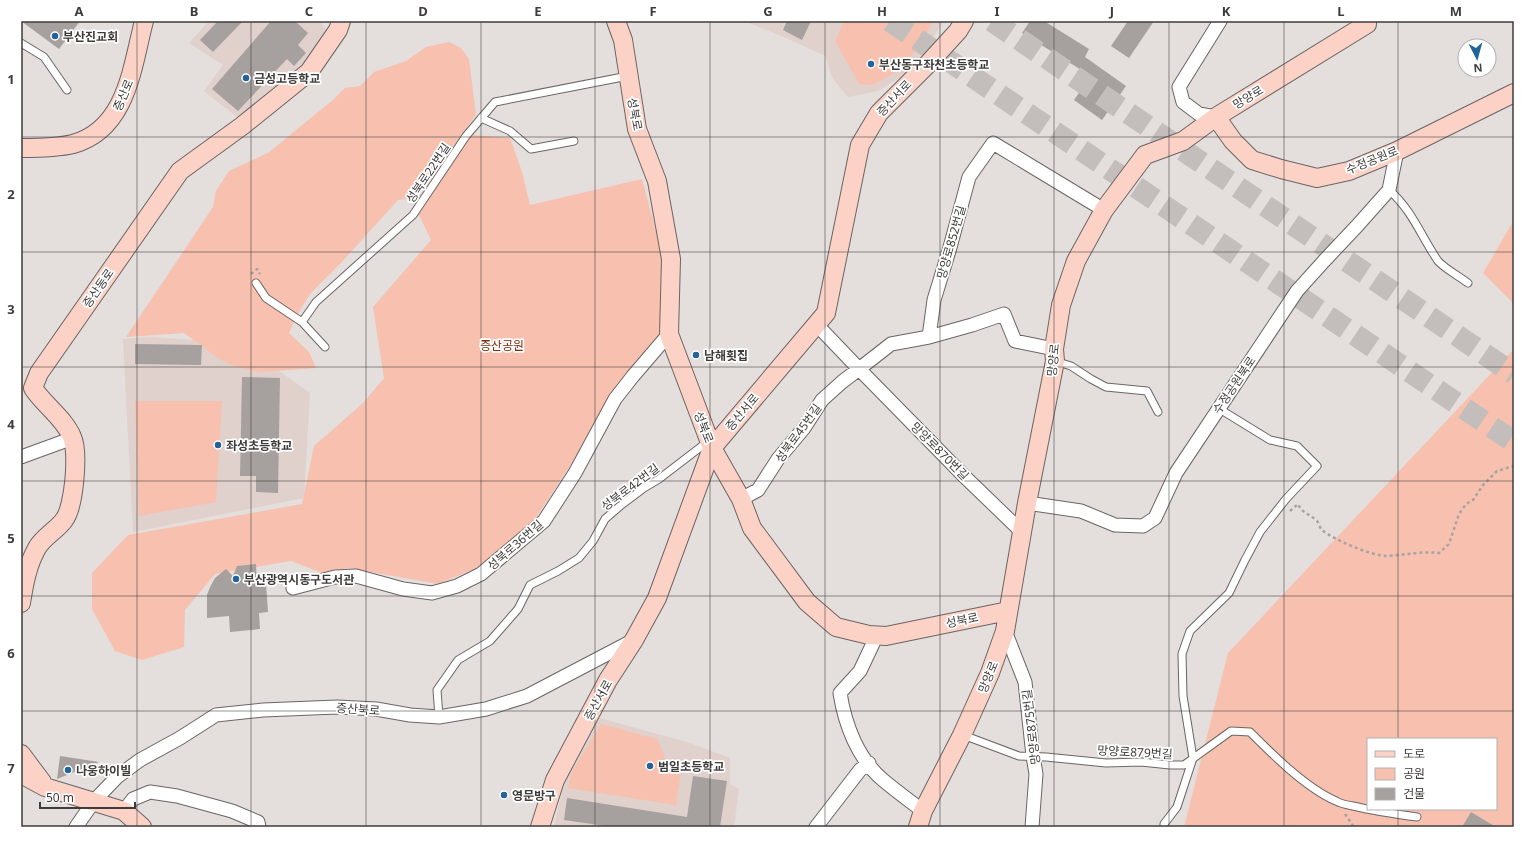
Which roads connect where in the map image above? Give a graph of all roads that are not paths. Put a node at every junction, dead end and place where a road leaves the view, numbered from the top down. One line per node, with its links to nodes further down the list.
1 (144, 21): 14 (street, 증산로)
2 (341, 21): 29 (street, 증산동로)
3 (616, 21): 8 (street, 성북로)
4 (964, 21): 21 (street, 증산서로)
5 (1220, 21): 11 (street)
6 (1368, 22): 11 (street, 망양로)
7 (21, 43): 9 (lane)
8 (628, 76): 12 (lane, 성북로22번길); 22 (street, 성북로)
9 (67, 90)
10 (1514, 93): 15 (street, 수정공원로)
11 (1216, 117): 15 (street, 수정공원로); 17 (street, 망양로)
12 (481, 118): 13 (lane); 20 (lane, 성북로22번길)
13 (574, 141)
14 (21, 148)
15 (1397, 151): 16 (street, 수정공원북로)
16 (1388, 190): 19 (lane); 27 (street, 수정공원북로)
17 (1104, 210): 23 (street, 망양로852번길); 25 (street, 망양로)
18 (256, 283): 20 (lane)
19 (1468, 283)
20 (302, 322): 24 (lane)
21 (817, 325): 26 (street); 30 (street, 증산서로)
22 (669, 334): 30 (street, 성북로); 35 (street, 성북로36번길)
23 (929, 337): 25 (street); 26 (street)
24 (325, 347)
25 (1054, 355): 28 (lane); 33 (street, 망양로)
26 (859, 369): 32 (street, 성북로45번길); 34 (street, 망양로870번길)
27 (1218, 408): 33 (street, 수정공원북로); 45 (lane)
28 (1158, 412)
29 (73, 438): 31 (street); 36 (street, 증산동로)
30 (712, 448): 32 (street, 성북로); 40 (street, 증산서로); 41 (lane, 성북로42번길)
31 (21, 457)
32 (741, 499): 39 (street, 성북로)
33 (1027, 503): 34 (street, 망양로)
34 (1022, 532): 37 (street, 망양로)
35 (292, 588)
36 (21, 603)
37 (1008, 611): 38 (street, 망양로); 39 (street, 성북로)
38 (1005, 632): 42 (street, 망양로); 44 (street, 망양로875번길)
39 (877, 636): 46 (street)
40 (634, 640): 41 (street, 증산북로); 58 (street, 증산서로)
41 (439, 717): 49 (street, 증산북로)
42 (962, 735): 44 (lane, 망양로879번길); 54 (street, 망양로)
43 (21, 754): 48 (street)
44 (1033, 756): 45 (lane, 망양로879번길); 60 (street, 망양로875번길)
45 (1193, 758): 50 (lane, 망양로879번길); 61 (lane)
46 (868, 764): 54 (street); 59 (street)
47 (21, 774): 48 (street)
48 (45, 787): 49 (street)
49 (94, 801): 52 (street); 55 (street, 증산북로)
50 (1367, 810)
51 (1369, 810): 53 (lane, 망양로879번길)
52 (124, 811): 56 (street); 57 (street)
53 (1416, 816)
54 (920, 819)
55 (76, 827)
56 (142, 827)
57 (259, 827)
58 (540, 827)
59 (816, 827)
60 (1032, 827)
61 (1164, 827)

